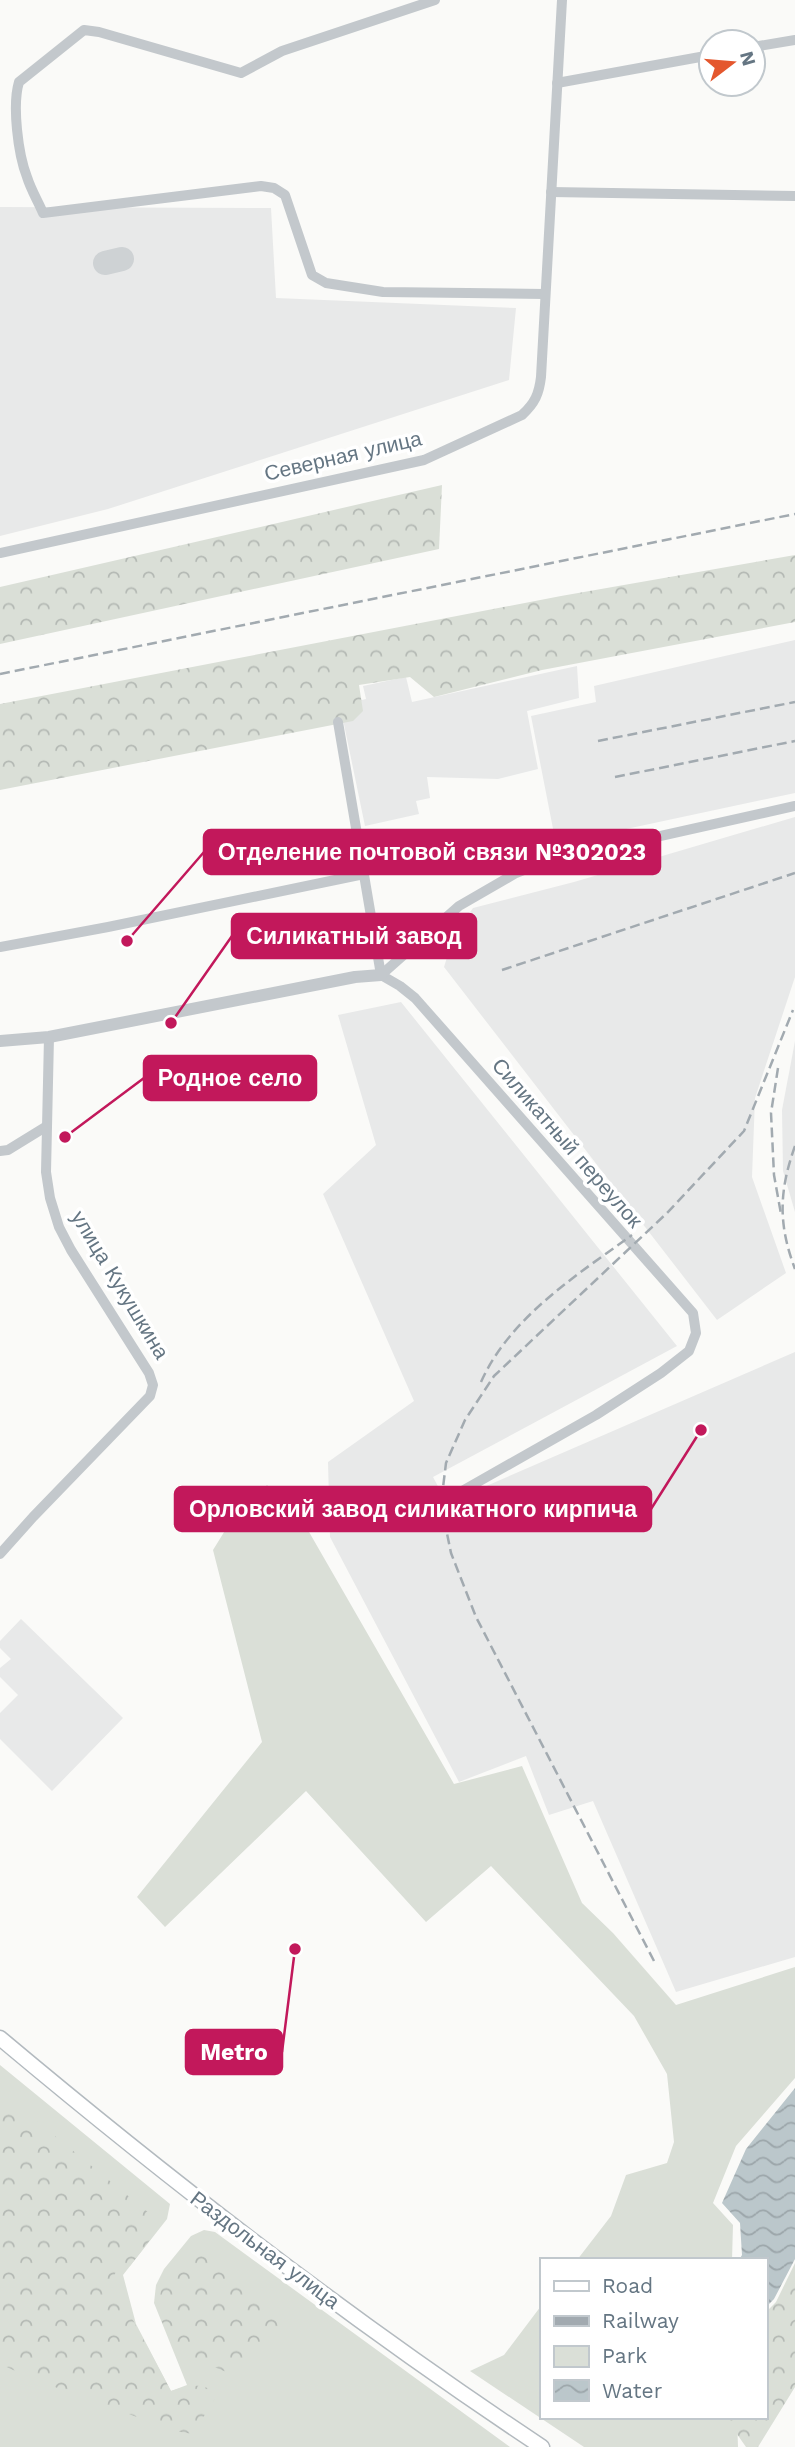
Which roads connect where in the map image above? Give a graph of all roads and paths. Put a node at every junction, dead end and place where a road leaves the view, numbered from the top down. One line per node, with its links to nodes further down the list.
1 (435, 0): 9 (street)
2 (562, 0): 6 (street, Северная улица)
3 (795, 40): 4 (street)
4 (767, 45)
5 (697, 58): 6 (street)
6 (557, 83): 7 (street, Северная улица)
7 (551, 192): 8 (street); 9 (street, Северная улица)
8 (795, 196)
9 (544, 294): 10 (street, Северная улица)
10 (0, 553)
11 (338, 722): 13 (street)
12 (795, 806): 15 (street)
13 (364, 874): 14 (street); 15 (street)
14 (0, 947)
15 (381, 975): 16 (street); 20 (street, Силикатный переулок)
16 (50, 1037): 17 (street); 18 (street, улица Кукушкина)
17 (0, 1041)
18 (47, 1126): 19 (street); 21 (street, улица Кукушкина)
19 (0, 1151)
20 (448, 1499)
21 (0, 1554)
22 (0, 2038): 23 (main road, Раздольная улица)
23 (542, 2447)

